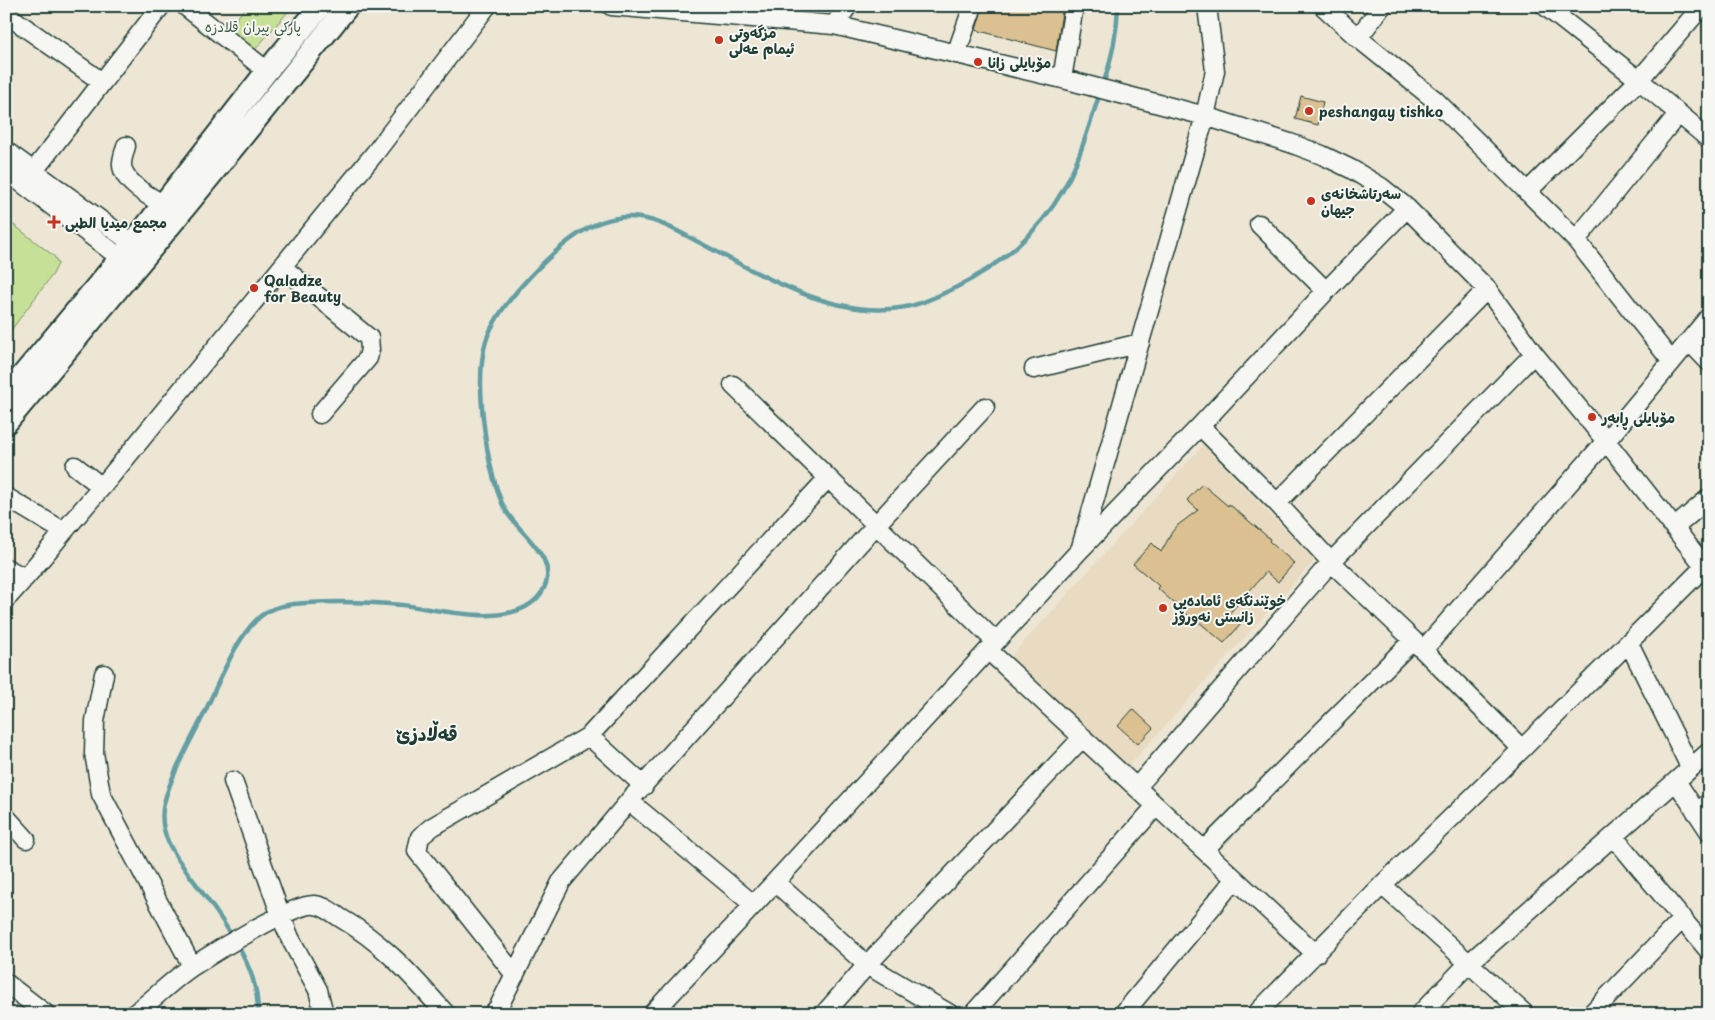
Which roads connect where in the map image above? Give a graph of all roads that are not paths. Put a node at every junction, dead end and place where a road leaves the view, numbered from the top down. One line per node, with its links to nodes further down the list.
1 (162, 6): 24 (street)
2 (184, 6): 21 (street)
3 (321, 6): 21 (main road)
4 (348, 6): 37 (main road)
5 (487, 6): 38 (street)
6 (612, 6): 15 (street)
7 (848, 6): 18 (street)
8 (973, 6): 20 (street)
9 (1074, 6): 22 (street)
10 (1207, 6): 26 (street)
11 (1323, 6): 19 (street)
12 (1382, 6): 19 (street)
13 (1545, 6): 16 (street)
14 (1702, 6): 23 (street)
15 (662, 9): 18 (street)
16 (1564, 12): 23 (street)
17 (6, 14): 24 (street)
18 (834, 25): 20 (street)
19 (1358, 38): 32 (street)
20 (956, 54): 22 (street)
21 (267, 71): 33 (main road)
22 (1065, 80): 26 (street)
23 (1639, 80): 25 (street); 32 (street)
24 (102, 82): 31 (street)
25 (1678, 114): 27 (street); 36 (street)
26 (1205, 116): 34 (street); 43 (street)
27 (1709, 139)
28 (126, 146): 33 (street)
29 (6, 151): 31 (street)
30 (6, 171): 37 (street)
31 (33, 172): 37 (street)
32 (1527, 192): 36 (street)
33 (163, 205): 37 (main road)
34 (1407, 208): 39 (street); 40 (street)
35 (1259, 224): 40 (street)
36 (1576, 240): 45 (street)
37 (134, 256): 49 (main road); 52 (main road)
38 (282, 267): 51 (street); 57 (street)
39 (1487, 289): 44 (street); 60 (street)
40 (1326, 291): 53 (street)
41 (1709, 317): 42 (street)
42 (1689, 341): 45 (street); 46 (street)
43 (1140, 343): 47 (street); 64 (street)
44 (1534, 354): 54 (street); 65 (street)
45 (1672, 362): 54 (street)
46 (1709, 362)
47 (1034, 369)
48 (733, 385): 56 (street)
49 (6, 395)
50 (985, 407): 61 (street)
51 (320, 414)
52 (6, 423)
53 (1200, 426): 60 (street); 64 (street)
54 (1606, 441): 62 (street); 71 (street)
55 (75, 466): 57 (street)
56 (828, 478): 61 (street); 74 (street)
57 (102, 487): 63 (street)
58 (6, 497): 63 (street)
59 (1709, 498): 62 (street)
60 (1277, 503): 65 (street)
61 (876, 524): 72 (street); 81 (street)
62 (1674, 528): 67 (street)
63 (63, 531): 68 (street)
64 (1080, 550): 72 (street)
65 (1331, 562): 71 (street); 82 (street)
66 (6, 568): 68 (street)
67 (1706, 570): 70 (street)
68 (25, 578): 69 (street)
69 (6, 598)
70 (1629, 643): 76 (street); 78 (street)
71 (1418, 645): 76 (street); 90 (street)
72 (992, 646): 75 (street); 92 (street)
73 (104, 674): 101 (street)
74 (588, 736): 81 (street); 102 (street)
75 (1083, 737): 82 (street); 99 (street)
76 (1522, 749): 93 (street)
77 (1709, 752): 78 (street)
78 (1690, 767): 80 (street)
79 (234, 781): 95 (street)
80 (1676, 781): 85 (street); 88 (street)
81 (644, 786): 83 (street)
82 (1137, 787): 84 (street)
83 (629, 801): 94 (street); 102 (street)
84 (1156, 806): 90 (street); 112 (street)
85 (1703, 808): 87 (street)
86 (6, 817): 89 (street)
87 (1709, 831)
88 (1614, 837): 96 (street); 100 (street)
89 (26, 839)
90 (1204, 850): 91 (street)
91 (1235, 879): 98 (street); 113 (street)
92 (775, 882): 94 (street); 99 (street)
93 (1382, 885): 98 (street); 100 (street)
94 (754, 905): 109 (street)
95 (281, 916): 101 (street); 106 (street); 107 (street)
96 (1683, 918): 97 (street); 117 (street)
97 (1709, 951)
98 (1316, 954): 114 (street)
99 (867, 964): 110 (street); 111 (street)
100 (1468, 964): 115 (street); 116 (street)
101 (192, 966): 105 (street)
102 (515, 975): 108 (street)
103 (6, 983): 104 (street)
104 (46, 1014)
105 (134, 1014)
106 (324, 1014)
107 (446, 1014)
108 (492, 1014)
109 (652, 1014)
110 (824, 1014)
111 (950, 1014)
112 (974, 1014)
113 (1123, 1014)
114 (1256, 1014)
115 (1420, 1014)
116 (1525, 1014)
117 (1591, 1014)

